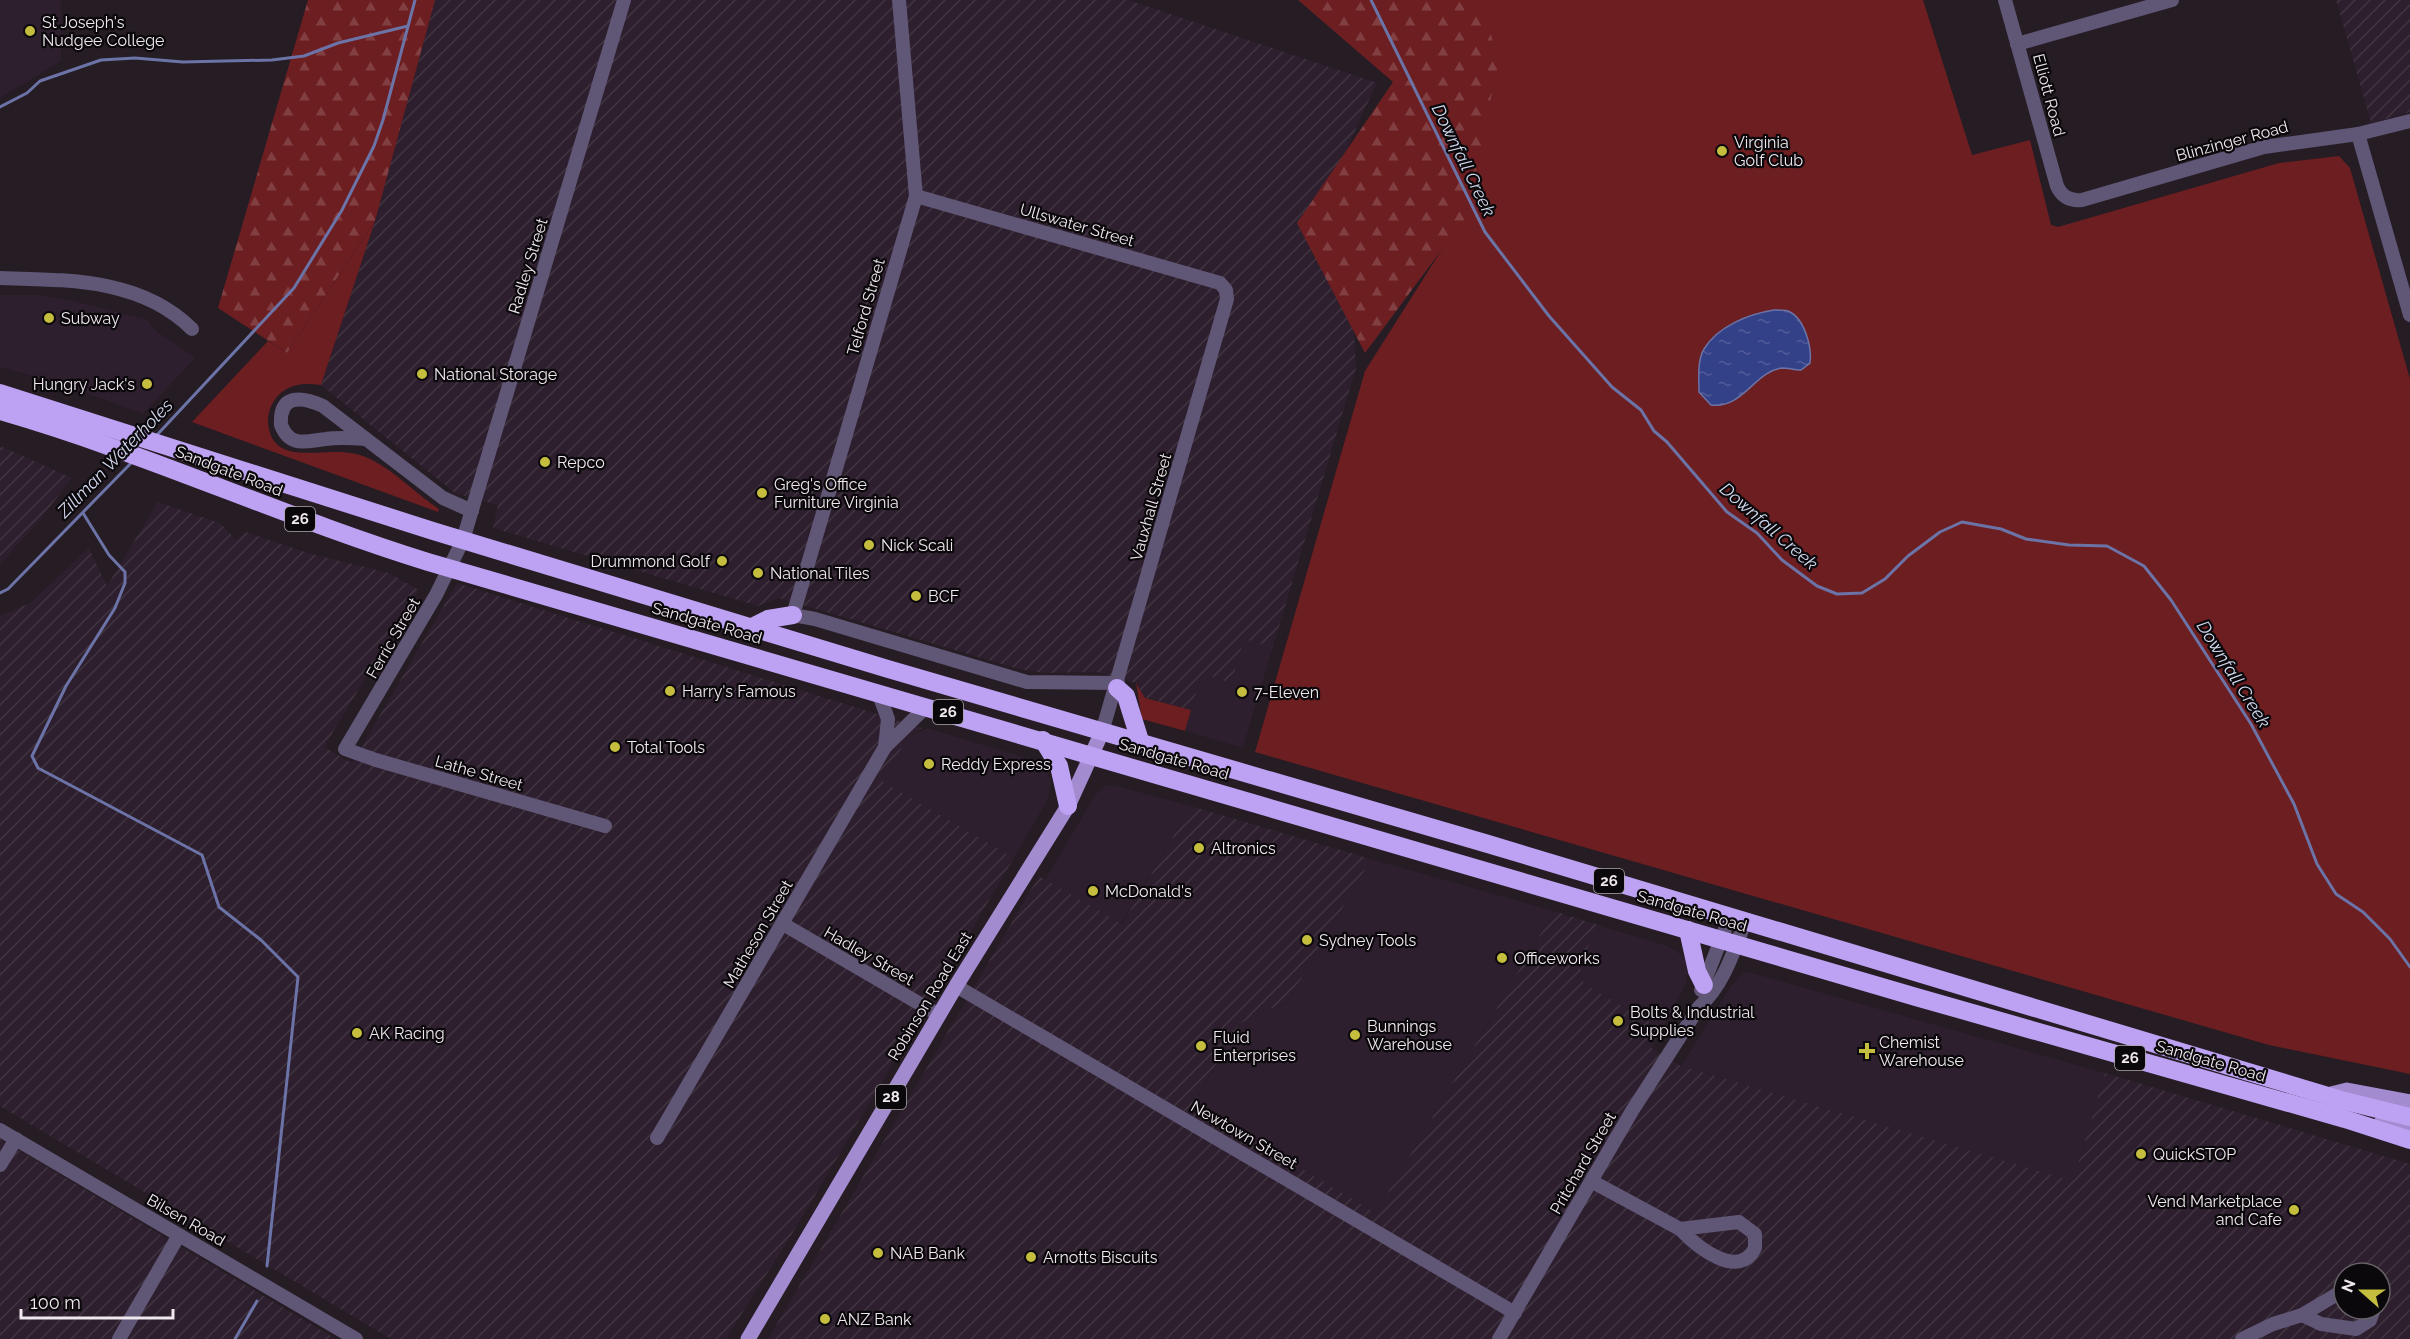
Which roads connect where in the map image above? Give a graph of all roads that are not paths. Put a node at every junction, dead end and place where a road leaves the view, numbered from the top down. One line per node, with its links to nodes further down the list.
1 (624, 0): 17 (street, Radley Street)
2 (899, 0): 8 (street, Telford Street)
3 (2005, 0): 5 (street, Elliott Road)
4 (2172, 0): 5 (street)
5 (2017, 44): 9 (street, Elliott Road)
6 (2410, 121): 7 (street, Blinzinger Road)
7 (2358, 134): 9 (street, Blinzinger Road); 12 (street)
8 (916, 196): 11 (street, Ullswater Street); 20 (street, Telford Street)
9 (2065, 196)
10 (0, 278): 13 (street)
11 (1226, 290): 22 (street, Vauxhall Street)
12 (2410, 315)
13 (192, 329)
14 (0, 393): 18 (highway, Sandgate Road / 26)
15 (0, 411): 19 (highway, Sandgate Road / 26)
16 (365, 439): 16 (street); 17 (street)
17 (472, 511): 18 (street, Radley Street)
18 (463, 540): 19 (street, Ferric Street); 21 (highway, Sandgate Road / 26)
19 (450, 568): 23 (highway, Sandgate Road / 26); 29 (street, Ferric Street)
20 (793, 615): 21 (highway); 22 (street)
21 (754, 626): 25 (highway, Sandgate Road / 26)
22 (1118, 685): 25 (street, Vauxhall Street); 27 (highway)
23 (878, 692): 24 (highway, Sandgate Road / 26); 28 (street, Matheson Street)
24 (927, 706): 26 (highway, Sandgate Road / 26); 28 (street, Matheson Street)
25 (1102, 732): 27 (highway, Sandgate Road / 26); 30 (main road, Robinson Road East / 28)
26 (1043, 740): 30 (highway, Sandgate Road / 26); 31 (highway)
27 (1142, 744): 33 (highway, Sandgate Road / 26)
28 (885, 747): 34 (street, Matheson Street)
29 (345, 749): 32 (street, Lathe Street)
30 (1093, 755): 31 (main road, Robinson Road East / 28); 35 (highway, Sandgate Road / 26)
31 (1068, 806): 38 (main road, Robinson Road East / 28)
32 (605, 826)
33 (1737, 919): 36 (street, Pritchard Street); 41 (highway, Sandgate Road / 26)
34 (783, 924): 40 (street, Hadley Street); 47 (street, Matheson Street)
35 (1688, 930): 36 (highway, Sandgate Road / 26); 37 (highway)
36 (1730, 942): 37 (street, Pritchard Street); 39 (street, Pritchard Street); 44 (highway, Sandgate Road / 26)
37 (1704, 985): 39 (street, Pritchard Street)
38 (956, 986): 40 (main road, Robinson Road East / 28); 55 (street, Newtown Street)
39 (1699, 1007): 51 (street, Pritchard Street)
40 (939, 1015): 60 (main road, Robinson Road East / 28)
41 (2331, 1094): 42 (main road, Sandgate Road); 43 (highway, Sandgate Road / 26)
42 (2410, 1102)
43 (2410, 1117)
44 (2345, 1119): 46 (main road, Sandgate Road); 49 (highway, Sandgate Road / 26)
45 (0, 1130): 48 (street, Bilsen Road)
46 (2410, 1130)
47 (657, 1138)
48 (16, 1139): 50 (street); 53 (street, Bilsen Road)
49 (2410, 1140)
50 (0, 1165)
51 (1591, 1181): 52 (street); 55 (street, Pritchard Street)
52 (1680, 1229): 52 (street)
53 (179, 1235): 58 (street); 59 (street, Bilsen Road)
54 (2332, 1297): 56 (street)
55 (1515, 1312): 61 (street, Pritchard Street)
56 (2302, 1315): 57 (street); 62 (street)
57 (2368, 1321)
58 (119, 1339)
59 (356, 1339)
60 (748, 1339)
61 (1499, 1339)
62 (2242, 1339)

